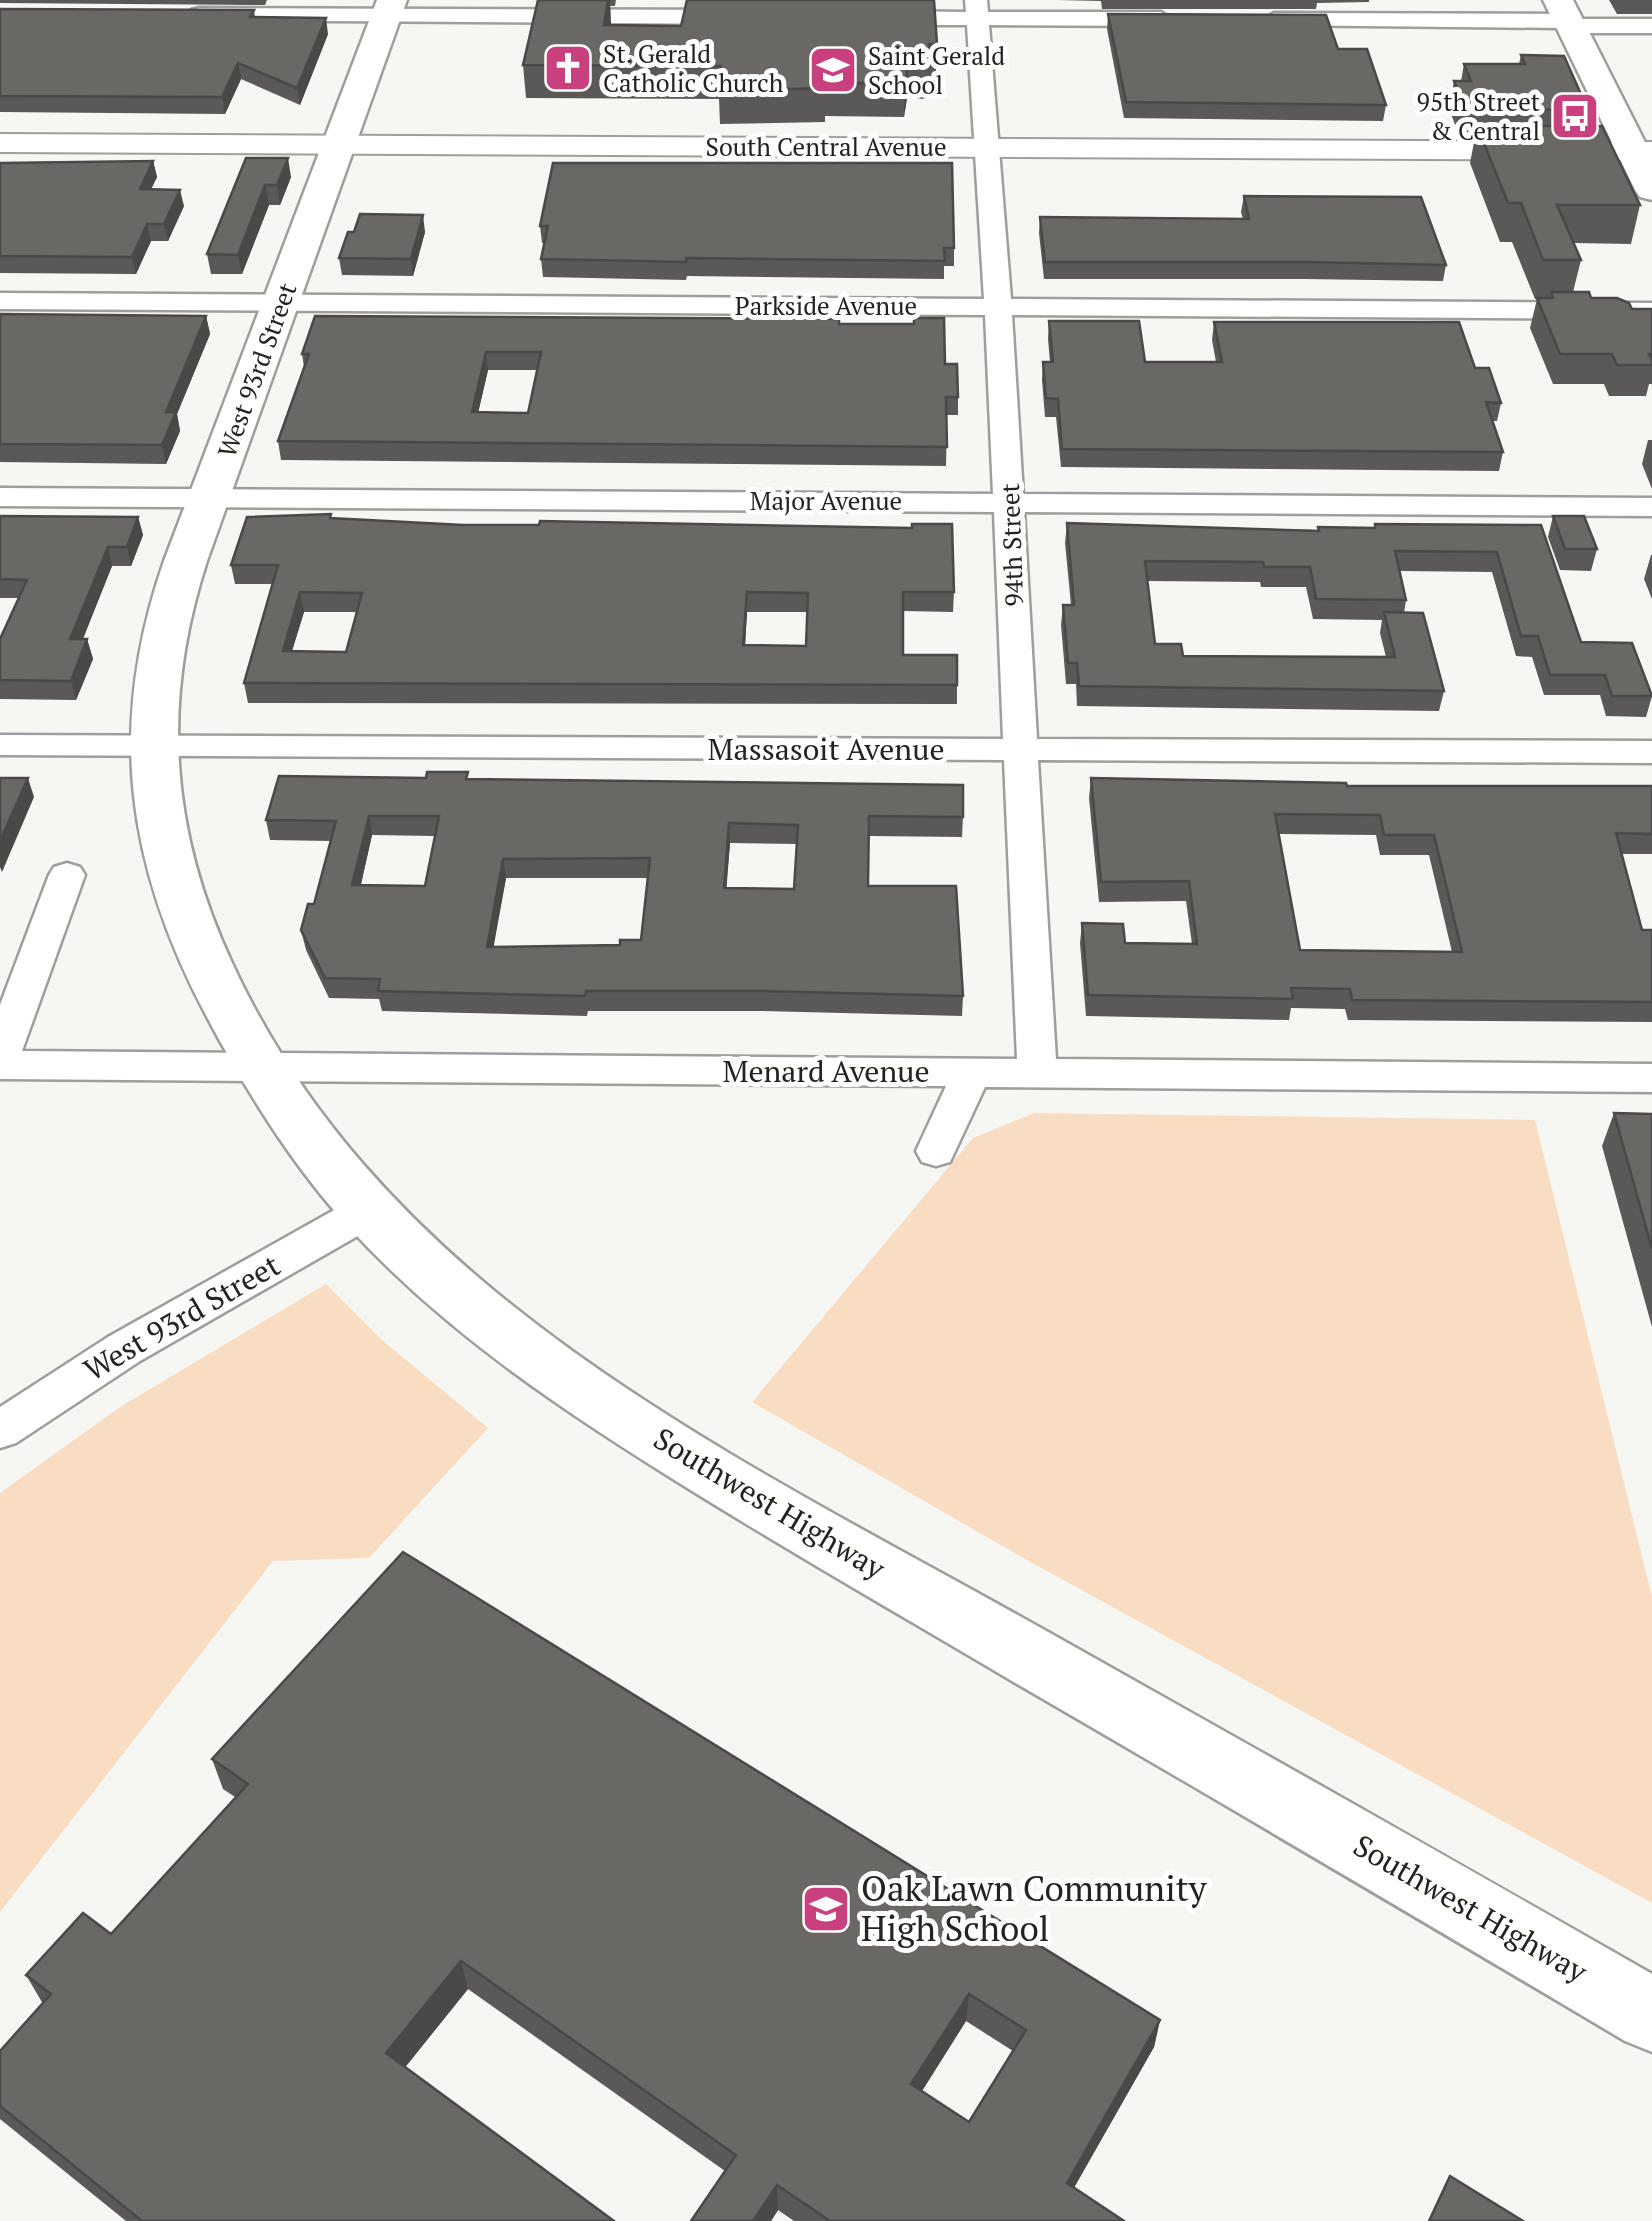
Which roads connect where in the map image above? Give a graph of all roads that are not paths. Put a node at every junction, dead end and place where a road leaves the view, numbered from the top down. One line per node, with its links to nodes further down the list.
1 (389, 8): 3 (street); 5 (street); 11 (main road, West 93rd Street)
2 (977, 9): 6 (street); 7 (street); 12 (street, 94th Street)
3 (180, 14)
4 (1566, 16): 8 (street); 9 (street); 13 (main road)
5 (754, 18)
6 (853, 18)
7 (1183, 20)
8 (1243, 20)
9 (1652, 26)
10 (0, 143): 11 (street, South Central Avenue)
11 (341, 145): 12 (street, South Central Avenue); 16 (main road, West 93rd Street)
12 (990, 148): 13 (street, South Central Avenue); 17 (street, 94th Street)
13 (1642, 150): 14 (main road)
14 (1652, 190)
15 (0, 301): 16 (street, Parkside Avenue)
16 (282, 303): 17 (street, Parkside Avenue); 20 (main road, West 93rd Street)
17 (999, 307): 18 (street, Parkside Avenue); 21 (street, 94th Street)
18 (1652, 311)
19 (0, 496): 20 (street, Major Avenue)
20 (210, 498): 21 (street, Major Avenue); 24 (main road, West 93rd Street)
21 (1011, 502): 22 (street, Major Avenue); 25 (street, 94th Street)
22 (1652, 506)
23 (0, 746): 24 (street, Massasoit Avenue)
24 (154, 746): 25 (street, Massasoit Avenue); 30 (main road, Southwest Highway)
25 (1020, 750): 26 (street, Massasoit Avenue); 32 (street, 94th Street)
26 (1652, 752)
27 (67, 875): 28 (street)
28 (0, 1057)
29 (0, 1065): 30 (street, Menard Avenue)
30 (262, 1067): 31 (street, Menard Avenue); 35 (main road, Southwest Highway)
31 (972, 1073): 32 (street, Menard Avenue); 34 (street)
32 (1037, 1073): 33 (street, Menard Avenue)
33 (1652, 1078)
34 (936, 1152)
35 (367, 1211): 36 (street, West 93rd Street); 37 (main road, Southwest Highway)
36 (0, 1430)
37 (1652, 2015)

